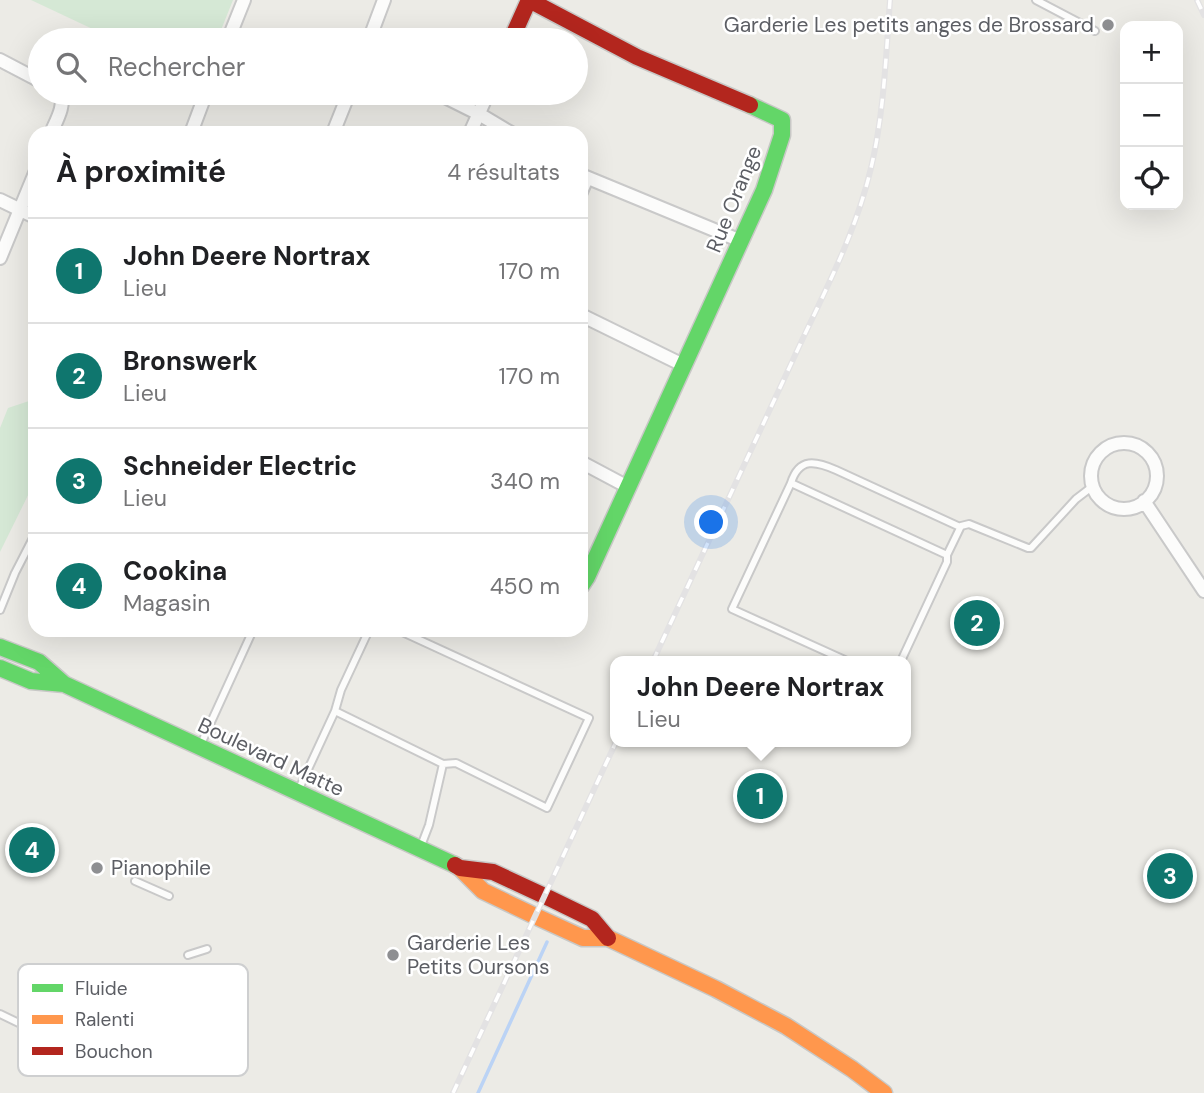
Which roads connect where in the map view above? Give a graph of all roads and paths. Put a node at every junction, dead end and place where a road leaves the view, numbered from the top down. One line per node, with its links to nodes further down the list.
1 (243, 0): 4 (street)
2 (384, 0): 5 (street)
3 (1036, 0): 9 (lane)
4 (232, 28)
5 (374, 28)
6 (516, 28): 7 (main road, Rue Orange)
7 (582, 28)
8 (588, 31): 28 (main road, Rue Orange)
9 (1095, 31)
10 (0, 61): 11 (street)
11 (28, 74)
12 (62, 105): 18 (street)
13 (202, 105): 19 (street)
14 (344, 105): 20 (street)
15 (461, 105): 17 (street)
16 (483, 105): 17 (street)
17 (479, 114): 21 (street); 22 (street)
18 (54, 126)
19 (194, 126)
20 (336, 126)
21 (473, 126)
22 (499, 126)
23 (588, 179): 28 (street)
24 (28, 191): 26 (street)
25 (0, 200): 26 (street)
26 (21, 209): 27 (street); 29 (street)
27 (28, 212)
28 (741, 241): 31 (main road, Rue Orange)
29 (0, 258)
30 (588, 318): 31 (street)
31 (683, 365): 35 (main road, Rue Orange)
32 (588, 466): 35 (street)
33 (791, 483): 37 (lane); 39 (lane); 47 (lane)
34 (1093, 486): 36 (street); 36 (street); 37 (lane)
35 (628, 487): 40 (main road, Rue Orange)
36 (1144, 502): 41 (street)
37 (960, 527): 39 (lane)
38 (28, 548): 42 (lane)
39 (947, 555): 48 (lane)
40 (588, 575)
41 (1204, 591)
42 (0, 610)
43 (250, 637): 52 (lane)
44 (366, 637): 51 (lane)
45 (413, 637): 53 (lane)
46 (0, 647): 50 (main road, Boulevard Matte)
47 (836, 656)
48 (903, 656)
49 (0, 668): 50 (main road, Boulevard Matte)
50 (64, 684): 52 (main road, Boulevard Matte)
51 (335, 711): 53 (lane); 54 (lane)
52 (200, 746): 54 (main road, Boulevard Matte)
53 (443, 764): 55 (lane)
54 (298, 792): 55 (main road, Boulevard Matte)
55 (420, 849): 62 (main road, Boulevard Matte)
56 (135, 881): 57 (lane)
57 (169, 896)
58 (207, 949): 59 (lane)
59 (188, 955)
60 (0, 1014): 61 (lane)
61 (18, 1023)
62 (884, 1093)

